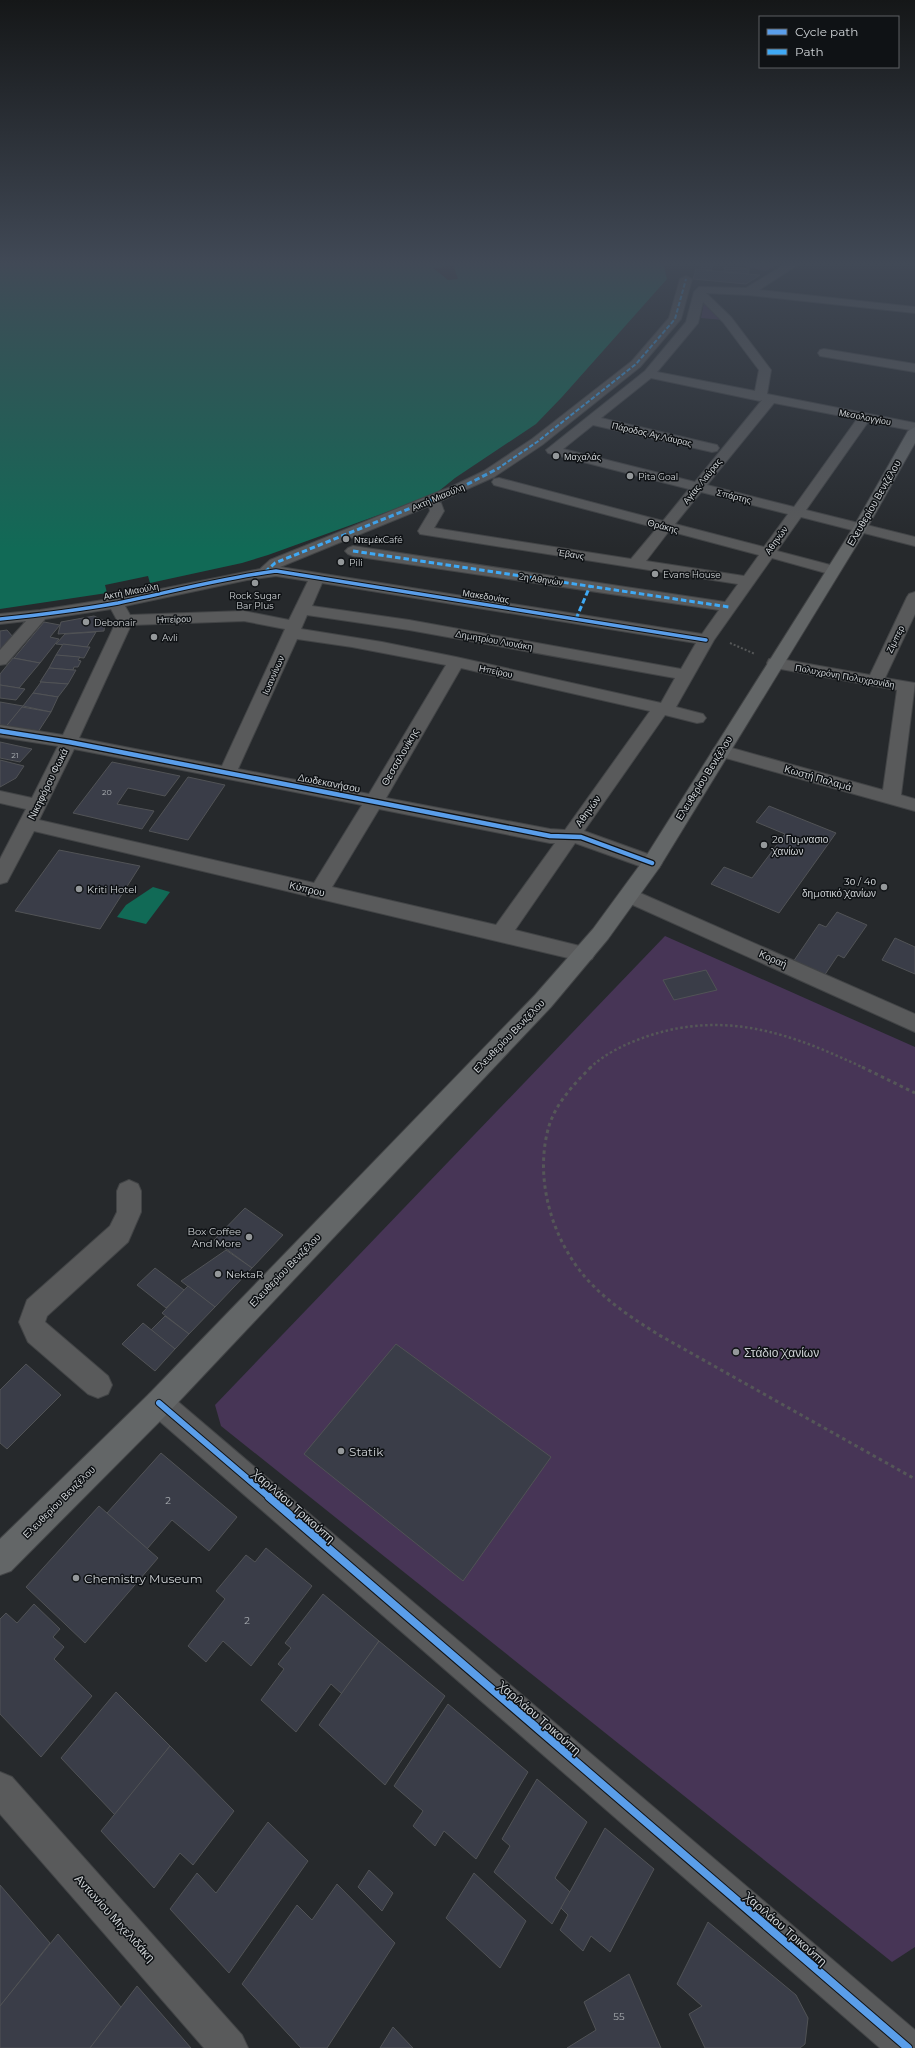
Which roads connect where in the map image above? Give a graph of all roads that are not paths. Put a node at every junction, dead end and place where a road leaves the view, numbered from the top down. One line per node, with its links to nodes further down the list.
1 (642, 358): 24 (street, Ακτή Μιαούλη)
2 (664, 358): 6 (street)
3 (756, 358): 7 (street, Αγίας Λαύρας)
4 (852, 358): 5 (street)
5 (915, 368)
6 (650, 374): 7 (street, Μεσολογγίου); 9 (street)
7 (765, 398): 8 (street, Μεσολογγίου); 13 (street, Αγίας Λαύρας)
8 (865, 418): 10 (street, Μεσολογγίου); 16 (street, Αθηνών)
9 (591, 420): 12 (street, Πάροδος Αγ.Λάυρας); 13 (street, Σπάρτης)
10 (915, 427)
11 (915, 431): 18 (main road, Ελευθερίου Βενιζέλου)
12 (712, 448)
13 (697, 487): 16 (street, Σπάρτης); 17 (street, Αγίας Λαύρας)
14 (500, 499): 17 (street, Θράκης)
15 (436, 506): 22 (street, Έβανς)
16 (796, 512): 18 (street, Σπάρτης); 21 (street, Αθηνών)
17 (665, 526): 21 (street, Θράκης); 22 (street, Αγίας Λαύρας)
18 (860, 528): 19 (street, Σπάρτης); 23 (main road, Ελευθερίου Βενιζέλου)
19 (915, 542)
20 (353, 551): 27 (street, 2η Αθηνών)
21 (766, 553): 23 (street, Θράκης); 26 (street, Αθηνών)
22 (635, 564): 26 (street, Έβανς)
23 (833, 570): 40 (main road, Ελευθερίου Βενιζέλου)
24 (264, 573): 25 (street, Μακεδονίας); 29 (street, Ακτή Μιαούλη)
25 (317, 577): 31 (street, Ιωαννίνων); 34 (street, Μακεδονίας)
26 (746, 581): 30 (street, Αθηνών)
27 (590, 586): 30 (street, 2η Αθηνών); 34 (street)
28 (915, 597): 42 (street, Ζίμπερ)
29 (116, 603): 32 (street, Ακτή Μιαούλη); 35 (street)
30 (728, 607): 37 (street, Αθηνών)
31 (303, 610): 36 (street, Ιωαννίνων); 41 (street, Δημητρίου Λιονάκη)
32 (40, 615): 33 (street, Ακτή Μιαούλη); 38 (street)
33 (0, 619)
34 (576, 619): 37 (street, Μακεδονίας)
35 (125, 620): 36 (street, Ηπείρου); 48 (street, Νικηφόρου Φωκά)
36 (294, 629): 39 (street, Ηπείρου); 50 (street, Ιωαννίνων)
37 (706, 640): 41 (street, Αθηνών)
38 (0, 660)
39 (456, 662): 44 (street, Ηπείρου); 53 (street, Θεσσαλονίκης)
40 (775, 663): 42 (street, Πολυχρόνη Πολυχρονίδη); 49 (main road, Ελευθερίου Βενιζέλου)
41 (684, 676): 44 (street, Αθηνών)
42 (875, 681): 43 (street, Πολυχρόνη Πολυχρονίδη)
43 (911, 688): 47 (street)
44 (664, 708): 45 (street, Ηπείρου); 57 (street, Αθηνών)
45 (697, 718)
46 (0, 731): 48 (street, Δωδεκανήσου)
47 (908, 741): 52 (street)
48 (69, 742): 50 (street, Δωδεκανήσου); 55 (street, Νικηφόρου Φωκά)
49 (721, 752): 52 (street, Κωστή Παλαμά); 58 (main road, Ελευθερίου Βενιζέλου)
50 (228, 772): 53 (street, Δωδεκανήσου)
51 (0, 798): 55 (street)
52 (891, 799): 54 (street, Κωστή Παλαμά)
53 (375, 800): 57 (street, Δωδεκανήσου); 60 (street, Θεσσαλονίκης)
54 (915, 805)
55 (38, 806): 56 (street, Νικηφόρου Φωκά)
56 (29, 824): 59 (street, Νικηφόρου Φωκά); 60 (street, Κύπρου)
57 (569, 837): 58 (street, Δωδεκανήσου); 62 (street, Αθηνών)
58 (652, 863): 61 (main road, Ελευθερίου Βενιζέλου)
59 (0, 877)
60 (319, 892): 62 (street, Κύπρου)
61 (630, 896): 63 (main road, Ελευθερίου Βενιζέλου); 64 (street, Κοραή)
62 (501, 934): 63 (street, Κύπρου)
63 (584, 954): 67 (main road, Ελευθερίου Βενιζέλου)
64 (915, 1022)
65 (129, 1192): 66 (street)
66 (98, 1385)
67 (159, 1403): 68 (main road, Ελευθερίου Βενιζέλου); 71 (street, Χαριλάου Τρικούπη)
68 (0, 1560)
69 (0, 1789): 70 (street, Αντωνίου Μιχελιδάκη)
70 (229, 2048)
71 (908, 2048)

